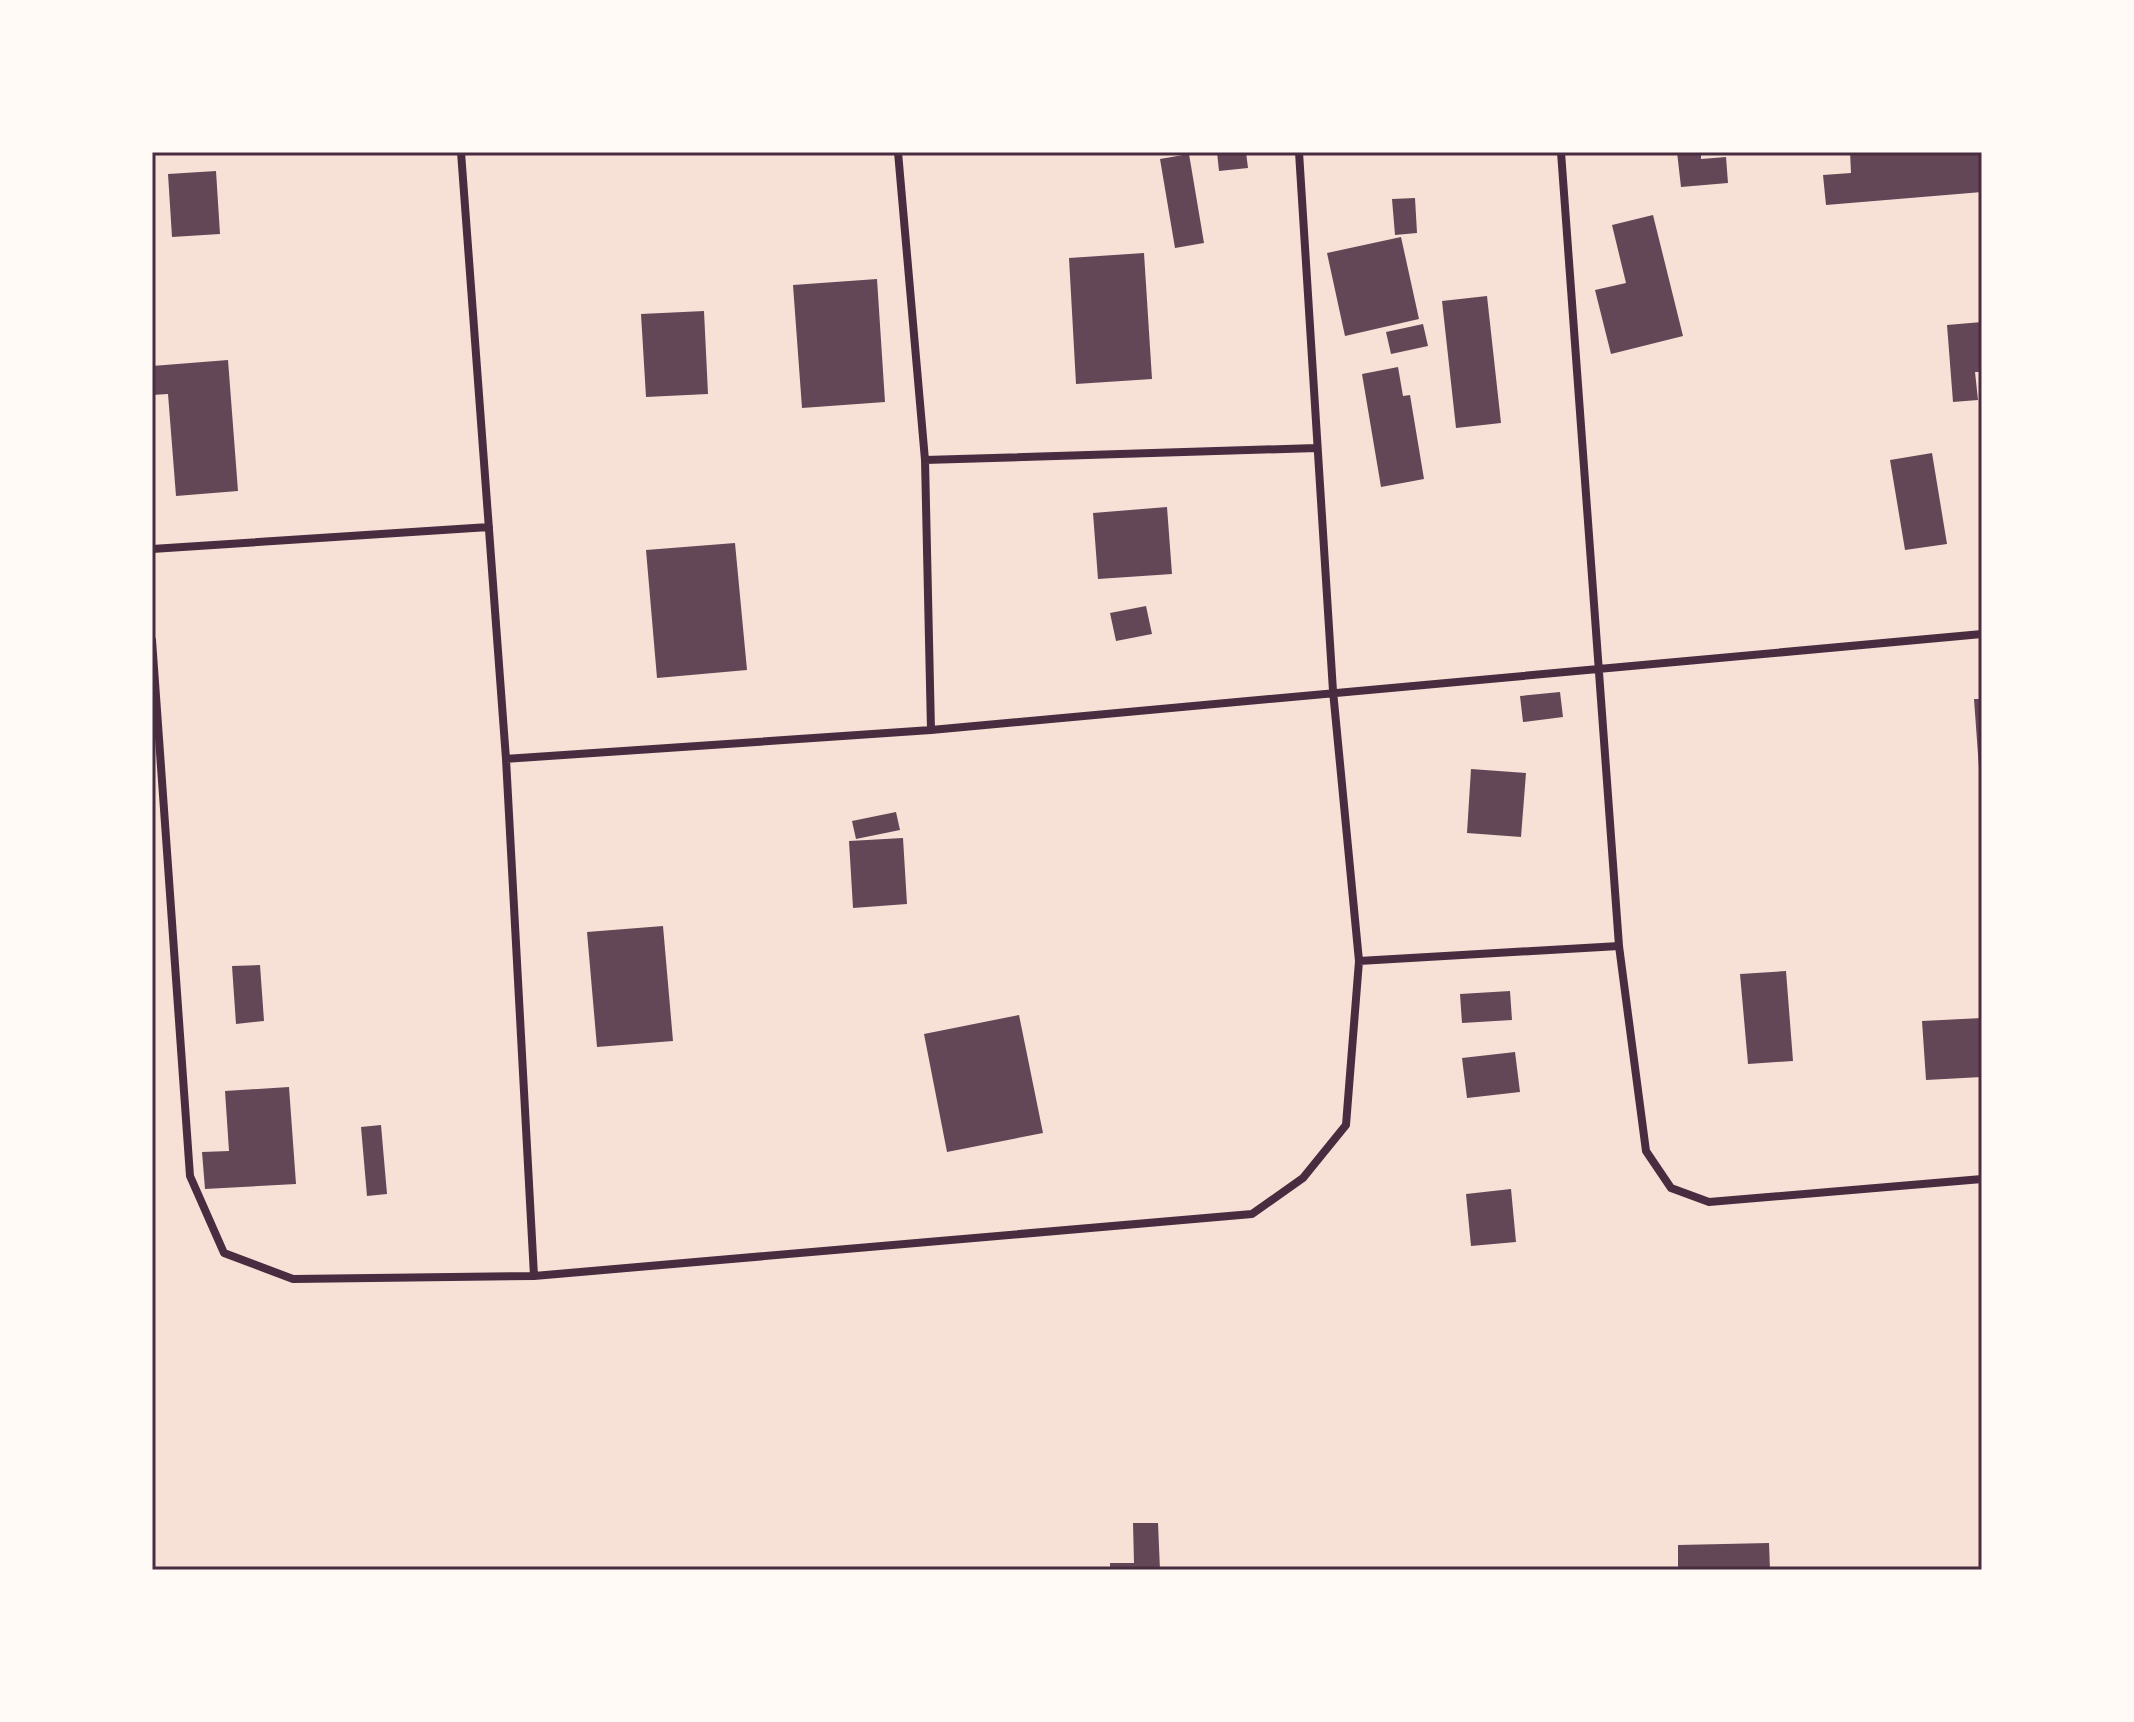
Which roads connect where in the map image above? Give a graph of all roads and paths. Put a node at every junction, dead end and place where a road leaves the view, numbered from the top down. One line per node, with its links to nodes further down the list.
1 (461, 152): 7 (street)
2 (898, 152): 6 (street)
3 (1299, 152): 5 (street)
4 (1561, 152): 11 (street)
5 (1316, 448): 6 (street); 12 (street)
6 (925, 460): 13 (street)
7 (489, 527): 8 (street); 14 (street)
8 (152, 549)
9 (1982, 634): 11 (street)
10 (152, 640): 18 (street)
11 (1599, 666): 12 (street); 15 (street)
12 (1333, 691): 13 (street); 16 (street)
13 (931, 730): 14 (street)
14 (506, 759): 18 (street)
15 (1619, 946): 16 (street); 17 (street)
16 (1359, 961): 18 (street)
17 (1982, 1179)
18 (534, 1276)

